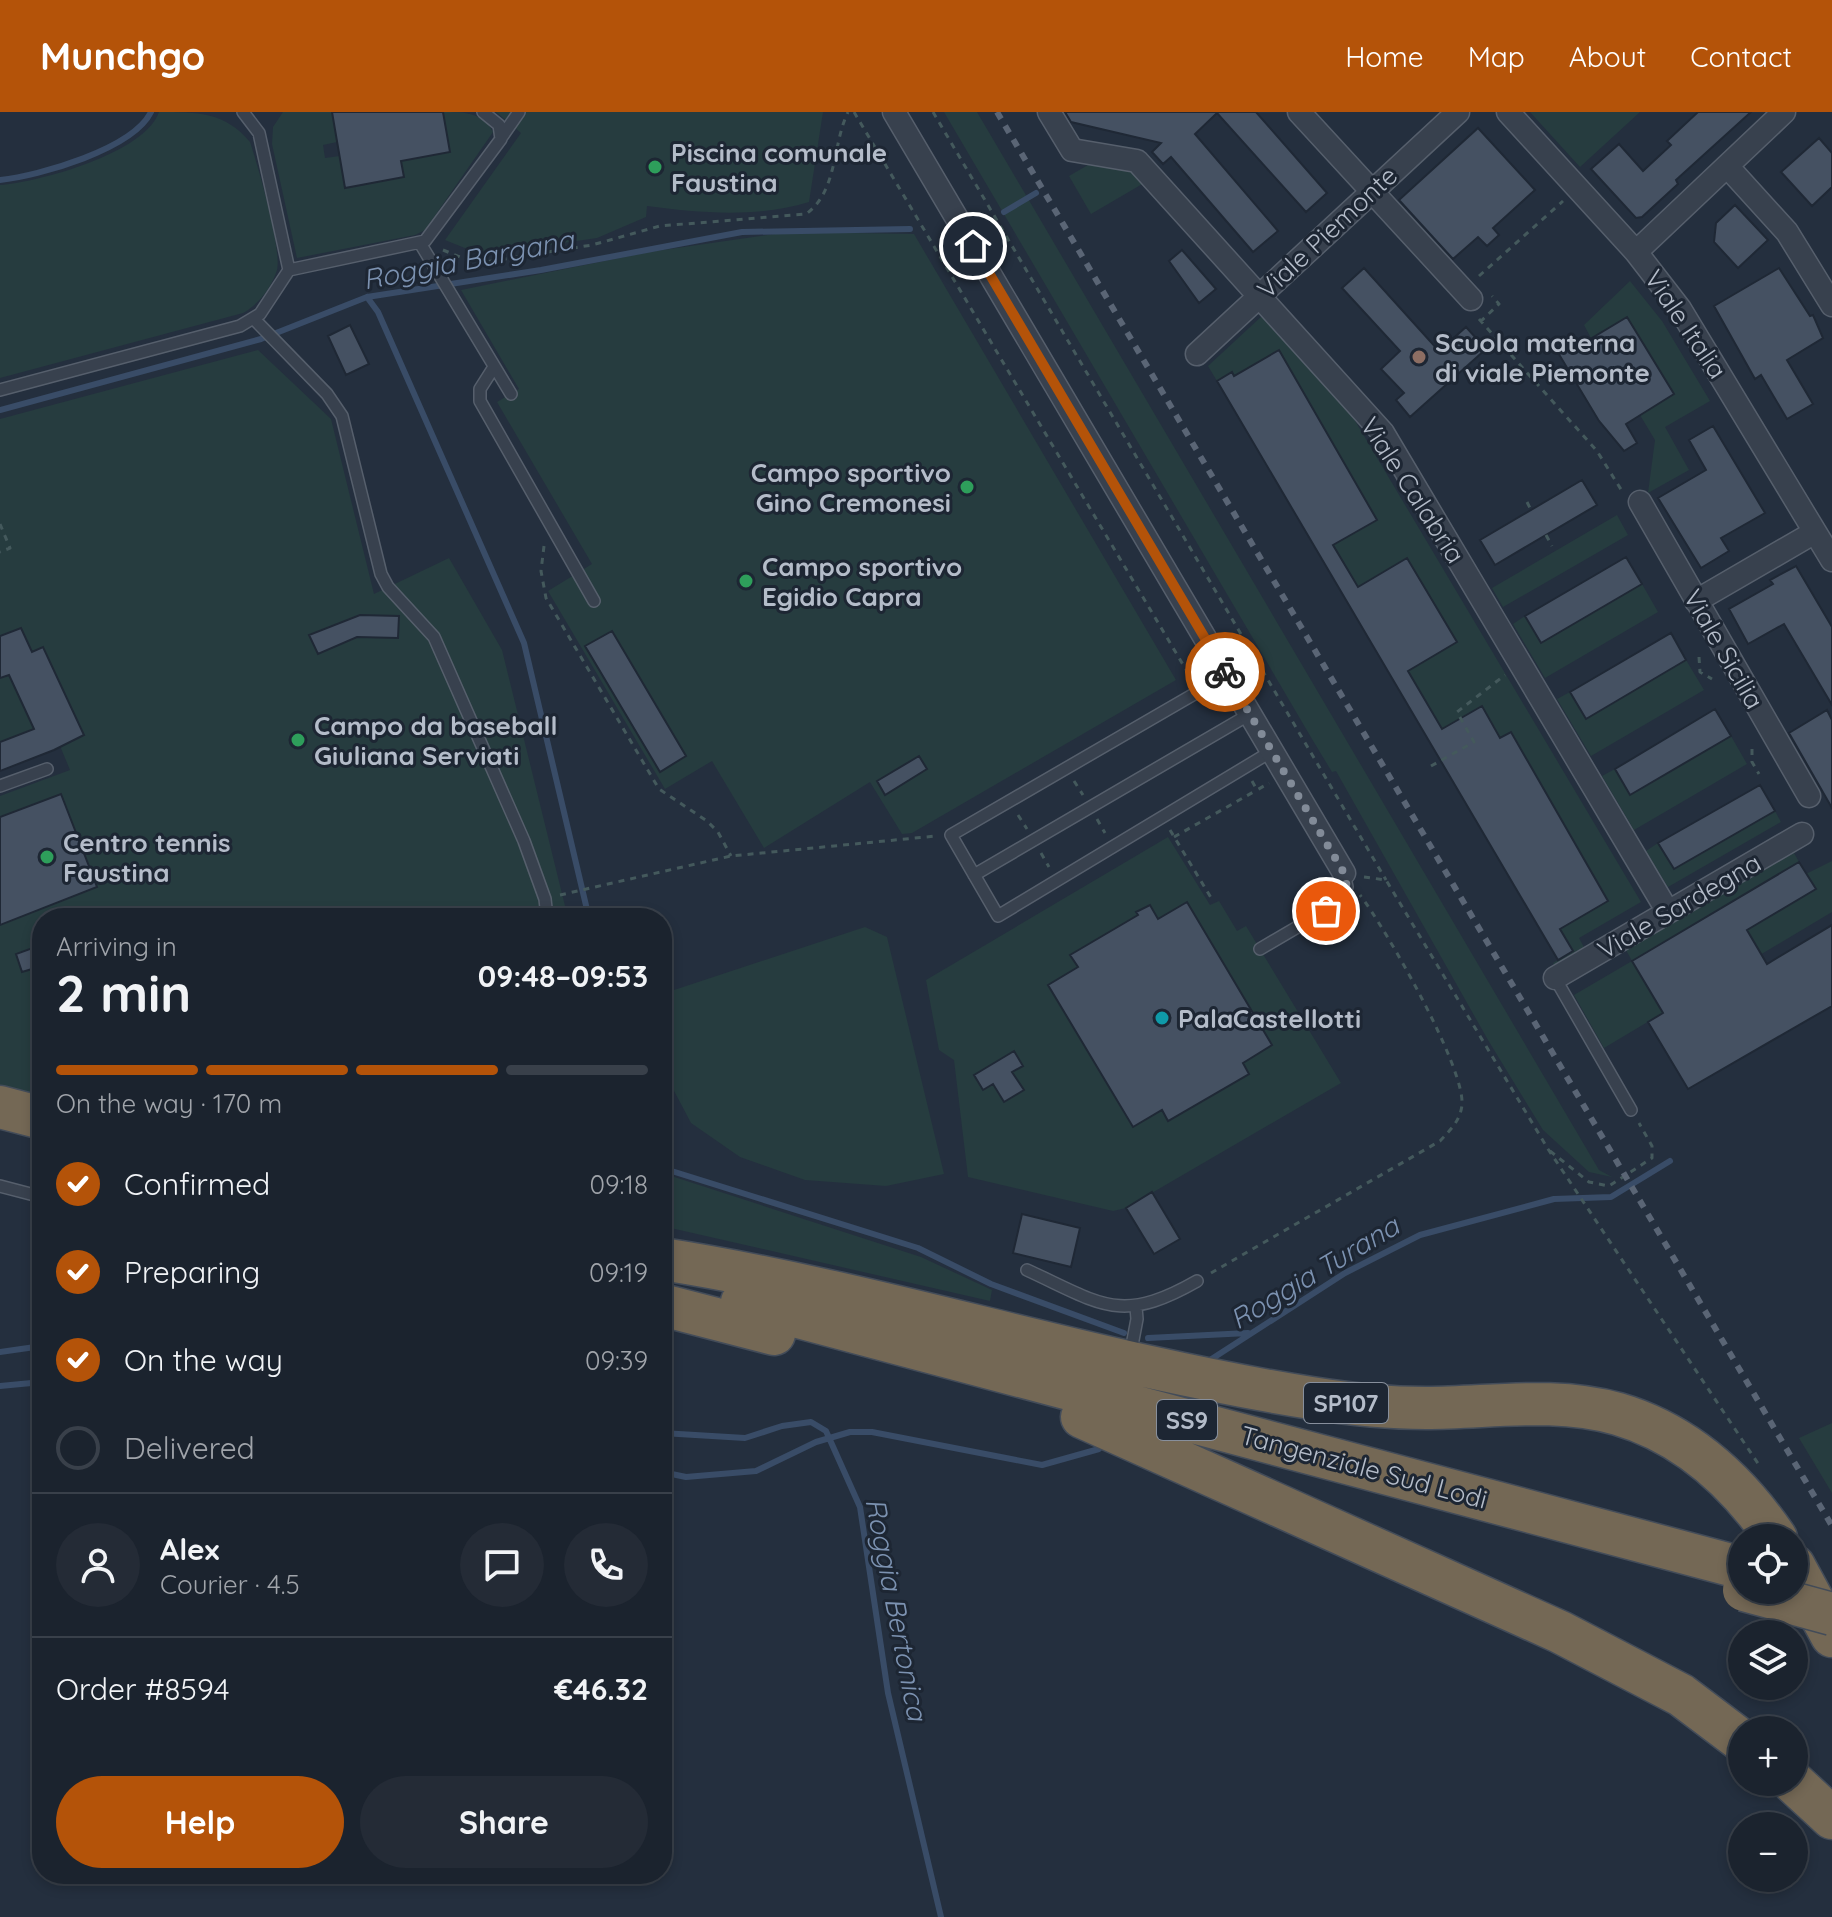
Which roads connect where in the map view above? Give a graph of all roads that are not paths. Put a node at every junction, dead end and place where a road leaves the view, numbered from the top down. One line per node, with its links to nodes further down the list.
1 (243, 112): 15 (lane)
2 (483, 112): 10 (lane)
3 (519, 112): 10 (lane)
4 (894, 112): 29 (street)
5 (1049, 112): 16 (street, Viale Calabria)
6 (1299, 112): 12 (street)
7 (1458, 112): 12 (street, Viale Piemonte)
8 (1508, 112): 14 (street, Viale Italia)
9 (1784, 112): 11 (street)
10 (501, 139): 13 (lane)
11 (1727, 166): 14 (street); 18 (street)
12 (1372, 191): 16 (street, Viale Piemonte); 17 (street)
13 (422, 242): 15 (lane); 21 (lane)
14 (1636, 252): 25 (street, Viale Italia)
15 (289, 270): 19 (lane)
16 (1260, 294): 20 (street, Viale Piemonte); 39 (street, Viale Calabria)
17 (1471, 299)
18 (1832, 305)
19 (254, 319): 22 (lane); 38 (lane)
20 (1197, 354)
21 (494, 367): 23 (lane); 27 (lane)
22 (0, 390)
23 (511, 394)
24 (1640, 502): 28 (street, Viale Sicilia)
25 (1815, 532): 26 (street, Viale Italia); 28 (street)
26 (1832, 560)
27 (594, 601)
28 (1696, 601): 34 (street, Viale Sicilia)
29 (1227, 675): 30 (street); 37 (lane)
30 (1250, 714): 31 (street); 37 (lane)
31 (1272, 751): 36 (street); 37 (lane)
32 (47, 769): 33 (lane)
33 (0, 786)
34 (1809, 796)
35 (1802, 834): 39 (street, Viale Sardegna)
36 (1344, 873): 40 (lane)
37 (974, 875)
38 (546, 908)
39 (1668, 912): 41 (street, Viale Sardegna)
40 (1260, 949)
41 (1555, 978): 43 (lane)
42 (0, 1107): 44 (highway)
43 (1631, 1110)
44 (32, 1115)
45 (0, 1129): 46 (highway)
46 (32, 1137)
47 (0, 1186): 48 (lane)
48 (32, 1194)
49 (672, 1261): 55 (highway, SP107)
50 (1027, 1270): 53 (lane)
51 (1197, 1281): 53 (lane)
52 (672, 1284): 58 (highway, Tangenziale Sud Lodi / SS9)
53 (1136, 1307): 55 (lane)
54 (672, 1308): 56 (highway, Tangenziale Sud Lodi / SS9)
55 (1129, 1361): 57 (highway, SP107)
56 (1082, 1417): 59 (highway, Tangenziale Sud Lodi / SS9); 66 (highway)
57 (1766, 1524)
58 (1728, 1577)
59 (1728, 1577)
60 (1808, 1586): 62 (highway)
61 (1808, 1592): 65 (highway)
62 (1832, 1593)
63 (1804, 1604): 64 (highway, Tangenziale Sud Lodi, bridge)
64 (1832, 1614)
65 (1832, 1636)
66 (1728, 1730)
67 (1808, 1796): 68 (highway)
68 (1832, 1818)

